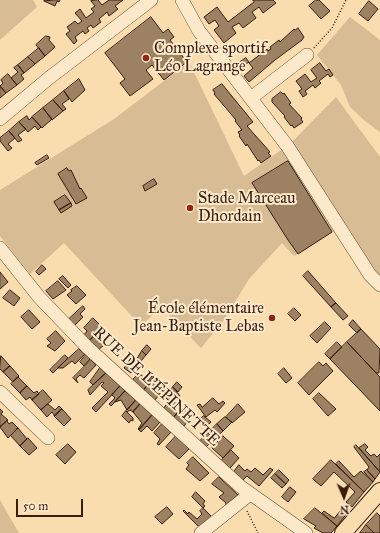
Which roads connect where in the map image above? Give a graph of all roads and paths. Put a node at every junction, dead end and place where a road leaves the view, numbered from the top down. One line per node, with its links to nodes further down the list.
1 (151, 0): 6 (street)
2 (182, 0): 5 (street)
3 (346, 0): 4 (path)
4 (308, 55): 5 (street)
5 (251, 98): 8 (street)
6 (0, 119)
7 (0, 248): 12 (street, RUE DE L'ÉPINETTE)
8 (378, 284)
9 (0, 392): 10 (street)
10 (48, 438)
11 (380, 491): 16 (main road)
12 (245, 498): 13 (street); 14 (path); 15 (street, RUE DE L'ÉPINETTE)
13 (201, 533)
14 (258, 533)
15 (306, 533)
16 (343, 533)

